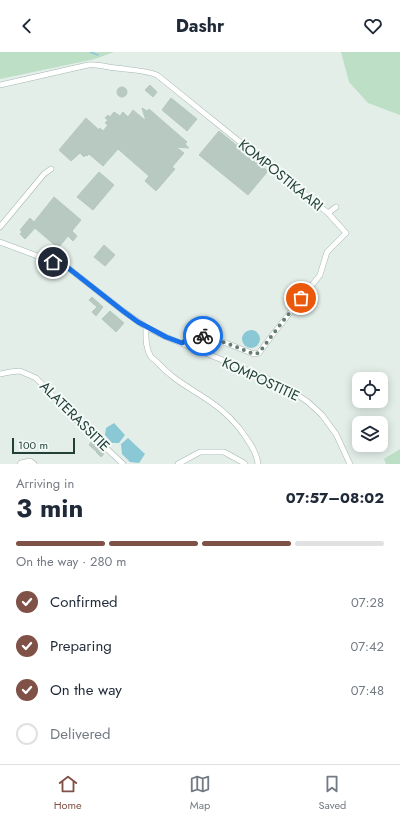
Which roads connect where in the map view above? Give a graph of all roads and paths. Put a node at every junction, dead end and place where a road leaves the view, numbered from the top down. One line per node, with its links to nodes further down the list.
1 (0, 84): 4 (street, KOMPOSTIKAARI)
2 (52, 169): 5 (street)
3 (336, 207): 4 (street)
4 (328, 213): 8 (street, KOMPOSTIKAARI)
5 (0, 226)
6 (0, 242): 7 (street, KOMPOSTITIE)
7 (146, 327): 8 (street, KOMPOSTITIE); 15 (street)
8 (182, 343): 16 (street, KOMPOSTITIE)
9 (0, 374): 12 (street, ALATERASSITIE)
10 (20, 464): 11 (street)
11 (34, 464)
12 (123, 464)
13 (178, 464): 14 (street)
14 (245, 464)
15 (258, 464)
16 (350, 464)

